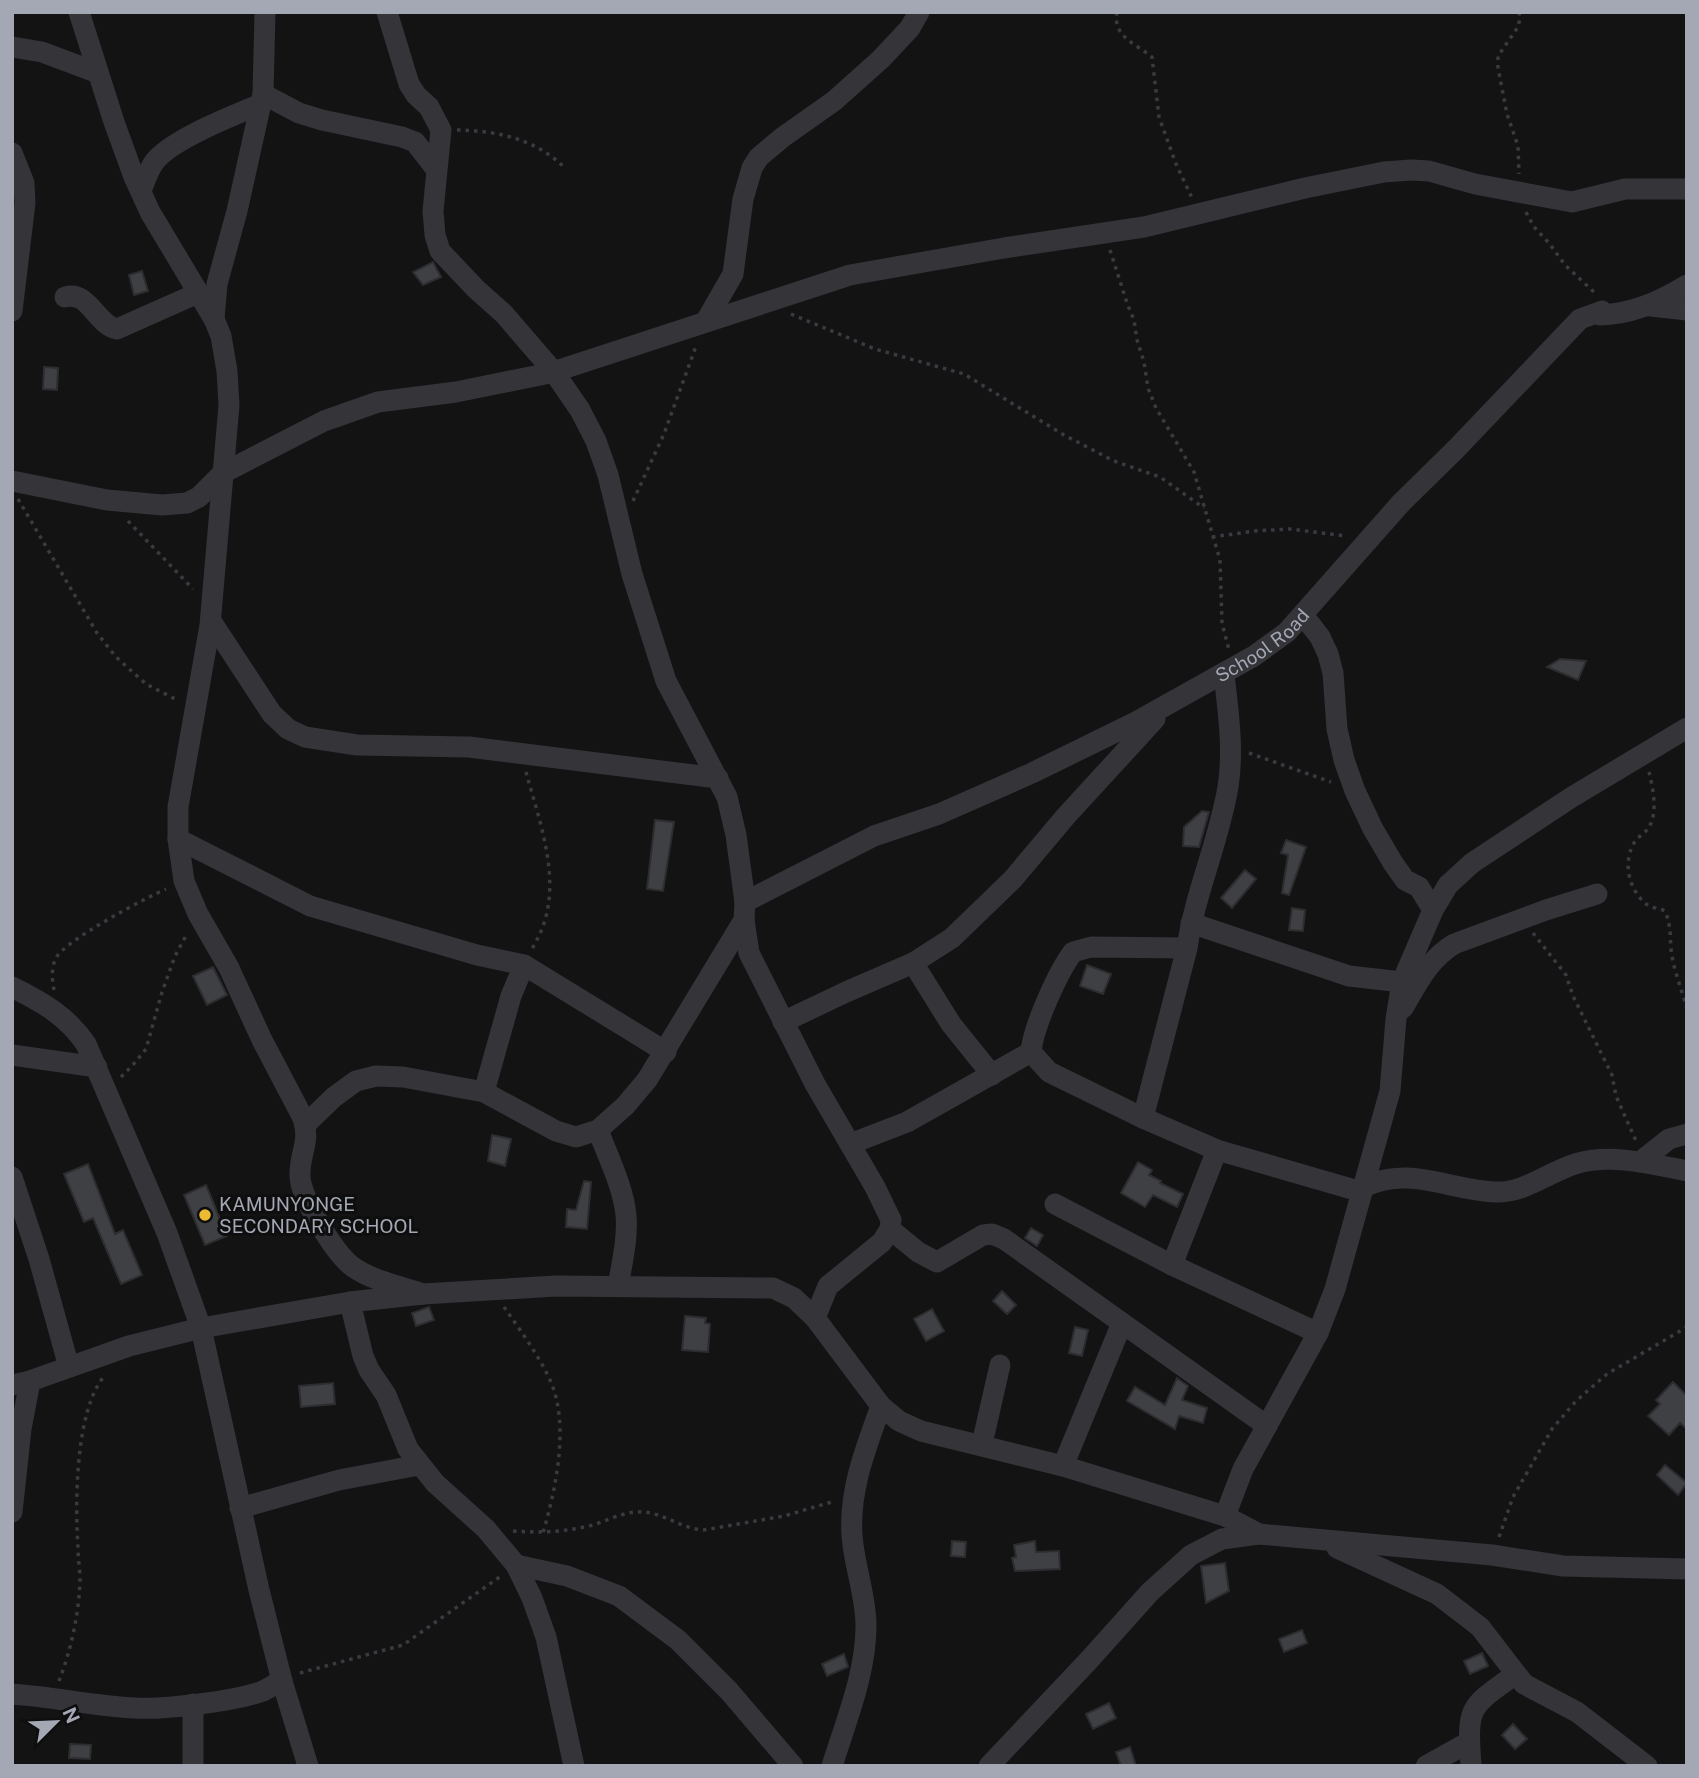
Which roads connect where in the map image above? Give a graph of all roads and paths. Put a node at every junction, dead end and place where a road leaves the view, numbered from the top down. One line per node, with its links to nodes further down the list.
1 (79, 12): 8 (street)
2 (265, 12): 9 (street)
3 (387, 12): 10 (street)
4 (919, 12): 28 (street)
5 (1117, 12): 17 (path)
6 (1518, 12): 16 (path)
7 (12, 47): 8 (street)
8 (98, 73): 15 (street)
9 (262, 99): 12 (street); 15 (street); 27 (street)
10 (441, 130): 12 (street); 13 (path)
11 (12, 153): 25 (street)
12 (436, 169): 29 (street)
13 (566, 169)
14 (1687, 189): 16 (street)
15 (141, 191): 20 (street)
16 (1520, 192): 17 (street); 26 (path)
17 (1197, 213): 18 (street)
18 (1104, 232): 22 (street); 34 (path)
19 (1687, 285): 23 (street, School Road)
20 (198, 293): 21 (street); 27 (street)
21 (65, 297)
22 (758, 303): 28 (street); 34 (path)
23 (1645, 306): 24 (street); 26 (street, School Road)
24 (1687, 310)
25 (12, 311)
26 (1602, 312): 38 (street, School Road)
27 (214, 319): 30 (street)
28 (706, 321): 29 (street); 35 (path)
29 (554, 372): 30 (street); 35 (street)
30 (223, 473): 33 (street); 37 (street)
31 (14, 488): 32 (street); 43 (path)
32 (107, 500): 33 (street); 39 (path)
33 (187, 503): 37 (street)
34 (1204, 508): 36 (path)
35 (621, 528): 48 (street)
36 (1212, 537): 38 (path); 41 (path)
37 (217, 540): 39 (street)
38 (1369, 540): 40 (street, School Road)
39 (211, 615): 43 (street); 46 (street)
40 (1303, 615): 41 (street, School Road); 49 (street)
41 (1229, 672): 42 (street, School Road); 45 (street)
42 (1168, 704): 54 (street, School Road); 59 (street)
43 (195, 709): 50 (street)
44 (1687, 728): 47 (street)
45 (1231, 747): 49 (path); 57 (street)
46 (521, 752): 48 (street); 60 (path)
47 (1644, 752): 53 (street); 63 (path)
48 (718, 778): 54 (street)
49 (1355, 791): 53 (street)
50 (177, 839): 51 (street); 60 (street)
51 (184, 881): 55 (street); 64 (path)
52 (1597, 894): 56 (street)
53 (1433, 910): 61 (street)
54 (744, 911): 66 (street); 67 (street)
55 (198, 914): 72 (path); 75 (street)
56 (1523, 918): 65 (street); 80 (path)
57 (1191, 923): 58 (street); 61 (street)
58 (1187, 948): 68 (street); 74 (street)
59 (913, 963): 66 (street); 71 (street)
60 (524, 965): 67 (street); 73 (street)
61 (1402, 982): 65 (street)
62 (12, 987): 64 (street)
63 (1687, 1009)
64 (62, 1015): 70 (street)
65 (1396, 1019): 83 (street)
66 (783, 1022): 78 (street)
67 (666, 1052): 76 (street)
68 (1031, 1052): 71 (street); 74 (street)
69 (12, 1055): 70 (street)
70 (97, 1067): 72 (street)
71 (992, 1075): 78 (street)
72 (105, 1090): 94 (street)
73 (484, 1092): 75 (street); 76 (street)
74 (1143, 1118): 79 (street)
75 (305, 1125): 89 (street)
76 (598, 1130): 87 (street)
77 (1687, 1133): 80 (street)
78 (850, 1144): 85 (street)
79 (1217, 1150): 83 (street); 86 (street)
80 (1642, 1161): 81 (street); 83 (street)
81 (1687, 1171)
82 (12, 1177): 97 (street)
83 (1363, 1189): 95 (street)
84 (1055, 1205): 86 (street)
85 (890, 1229): 91 (street); 92 (street)
86 (1172, 1265): 95 (street)
87 (618, 1286): 88 (street); 91 (street)
88 (494, 1291): 89 (street); 110 (path)
89 (423, 1294): 90 (street)
90 (350, 1302): 94 (street); 103 (street)
91 (815, 1318): 100 (street)
92 (1122, 1323): 101 (street); 104 (street)
93 (1687, 1327): 113 (path)
94 (201, 1328): 97 (street); 106 (street)
95 (1318, 1333): 101 (street)
96 (1000, 1365): 102 (street)
97 (69, 1367): 99 (street)
98 (105, 1375): 120 (path)
99 (21, 1383): 107 (street)
100 (881, 1406): 102 (street); 105 (street)
101 (1267, 1426): 108 (street)
102 (982, 1444): 104 (street)
103 (419, 1465): 106 (street); 109 (street)
104 (1063, 1466): 108 (street)
105 (854, 1495): 110 (path); 128 (street)
106 (240, 1508): 117 (street)
107 (12, 1512)
108 (1225, 1516): 111 (street)
109 (486, 1529): 110 (path); 114 (street)
110 (543, 1533)
111 (1259, 1534): 112 (street); 129 (street)
112 (1322, 1541): 113 (street); 116 (street)
113 (1492, 1555): 115 (street)
114 (516, 1565): 117 (path); 126 (street); 127 (street)
115 (1687, 1569)
116 (1516, 1674): 123 (street); 132 (street)
117 (282, 1681): 118 (street); 121 (street)
118 (262, 1691): 121 (street); 122 (street)
119 (12, 1694): 120 (street)
120 (49, 1696): 122 (street)
121 (290, 1703): 125 (street)
122 (193, 1704): 124 (street)
123 (1469, 1742): 130 (street); 131 (street)
124 (193, 1766)
125 (308, 1766)
126 (574, 1766)
127 (793, 1766)
128 (832, 1766)
129 (989, 1766)
130 (1426, 1766)
131 (1471, 1766)
132 (1647, 1766)

